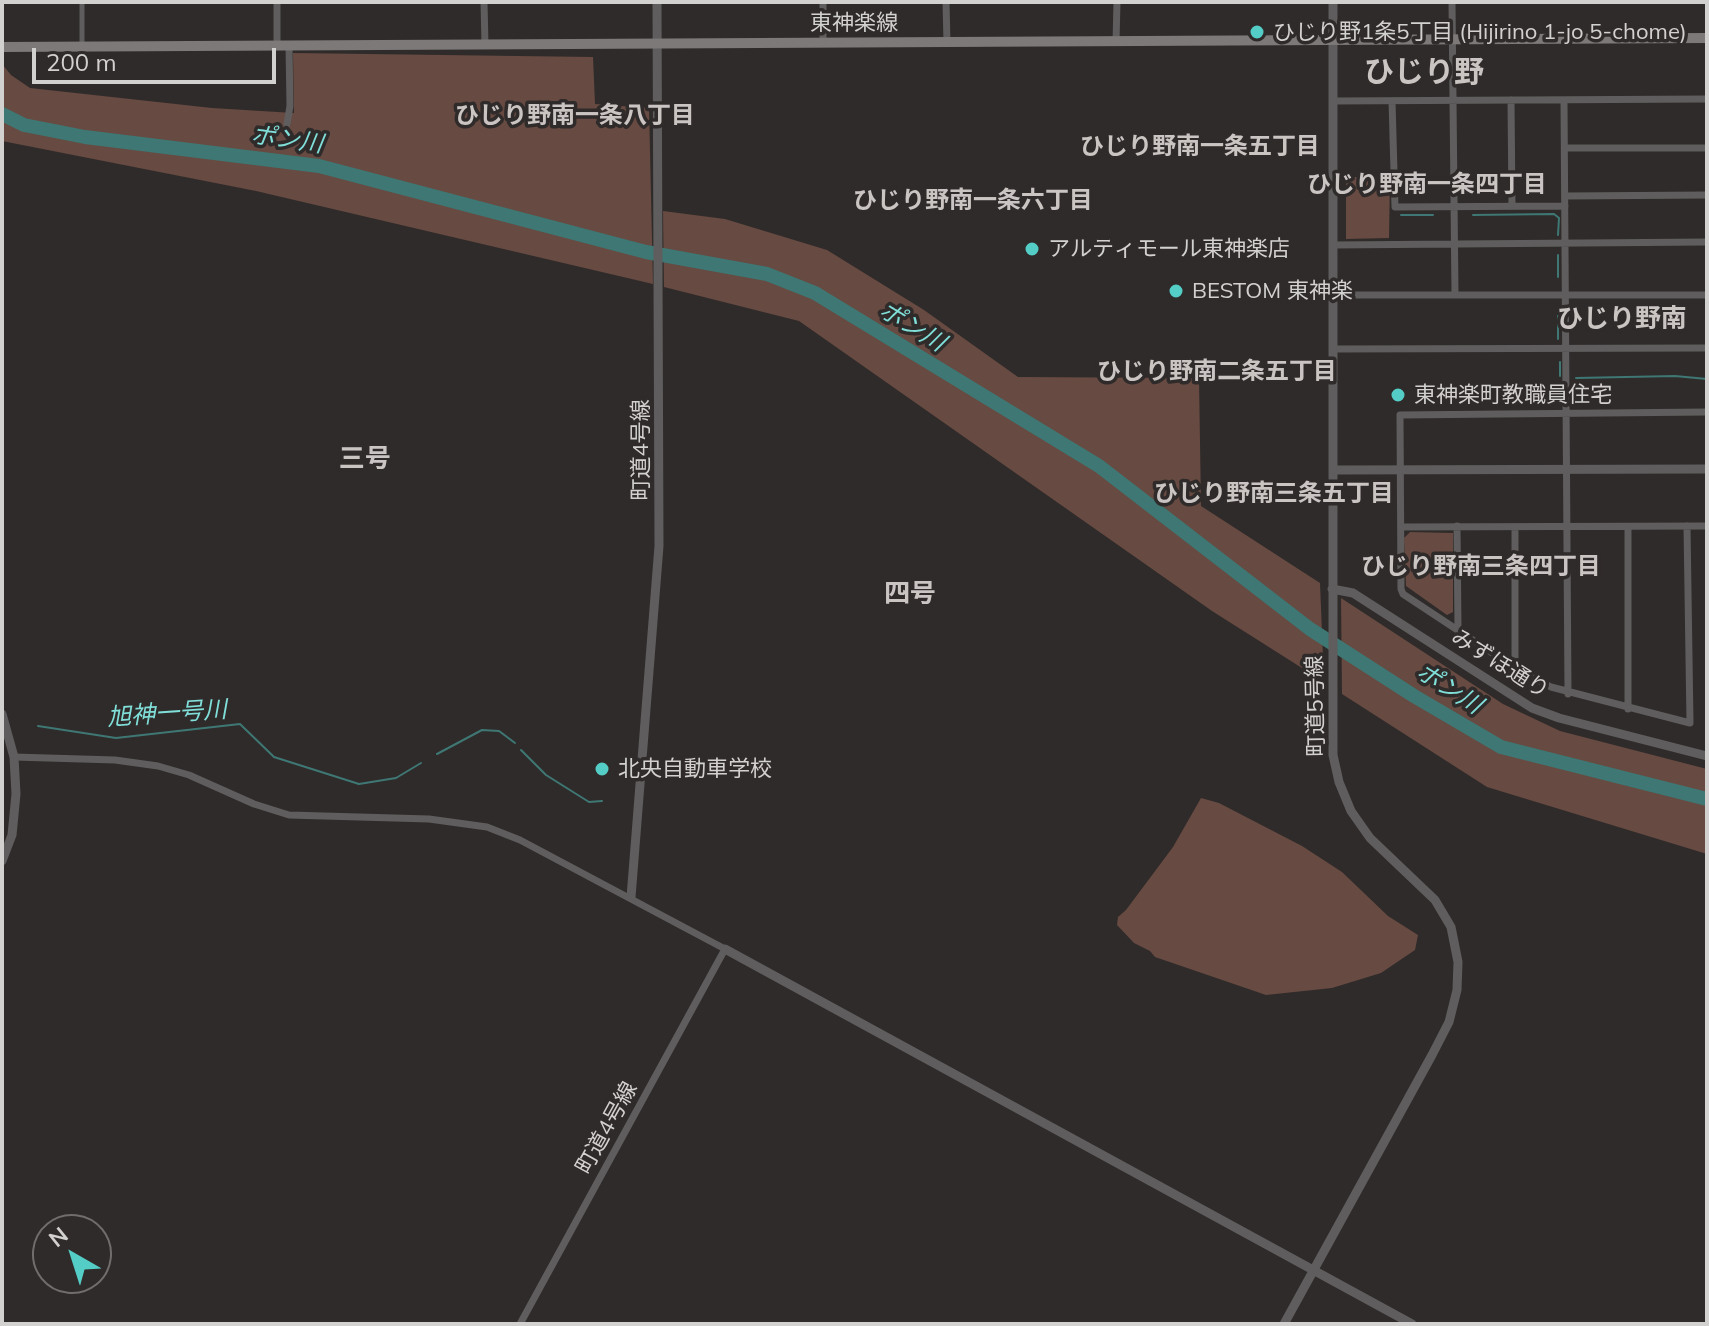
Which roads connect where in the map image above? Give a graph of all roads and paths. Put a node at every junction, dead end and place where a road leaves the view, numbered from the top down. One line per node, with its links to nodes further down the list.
1 (82, 2): 21 (street)
2 (277, 2): 18 (street)
3 (484, 2): 17 (street)
4 (657, 2): 16 (street, 町道4号線)
5 (823, 2): 14 (street)
6 (946, 2): 15 (street)
7 (1117, 2): 13 (street)
8 (1333, 2): 12 (street, 町道5号線)
9 (1452, 2): 11 (street)
10 (1707, 38): 11 (main road, 東神楽線)
11 (1453, 40): 12 (main road, 東神楽線); 23 (street)
12 (1333, 41): 13 (main road, 東神楽線); 25 (street, 町道5号線)
13 (1116, 42): 15 (main road, 東神楽線)
14 (823, 43): 15 (main road, 東神楽線); 16 (main road, 東神楽線)
15 (947, 43)
16 (657, 44): 17 (main road, 東神楽線); 69 (street, 町道4号線)
17 (485, 45): 19 (main road, 東神楽線)
18 (277, 46): 19 (main road, 東神楽線); 21 (main road, 東神楽線)
19 (289, 46): 28 (street)
20 (2, 47): 21 (main road, 東神楽線)
21 (82, 47)
22 (1707, 99): 27 (street)
23 (1453, 100): 24 (street); 26 (street); 35 (street)
24 (1511, 100): 27 (street); 33 (street)
25 (1333, 101): 26 (street); 39 (street, 町道5号線)
26 (1392, 101): 35 (street)
27 (1564, 101): 29 (street)
28 (287, 124)
29 (1565, 148): 30 (street); 32 (street)
30 (1707, 148)
31 (1707, 195): 32 (street)
32 (1565, 196): 34 (street)
33 (1512, 206): 34 (street); 35 (street)
34 (1565, 206): 37 (street)
35 (1454, 207): 38 (street)
36 (1707, 242): 37 (street)
37 (1565, 243): 38 (street); 42 (street)
38 (1454, 244): 39 (street); 41 (street)
39 (1333, 245): 40 (street, 町道5号線)
40 (1334, 295): 41 (street); 45 (street, 町道5号線)
41 (1455, 295): 42 (street)
42 (1566, 295): 43 (street); 46 (street)
43 (1707, 295)
44 (1707, 348): 46 (street)
45 (1334, 349): 46 (street); 50 (street, 町道5号線)
46 (1567, 349): 48 (street)
47 (1707, 412): 48 (street)
48 (1567, 413): 51 (street); 52 (street)
49 (1707, 469): 52 (street)
50 (1334, 470): 51 (street); 60 (street, 町道5号線)
51 (1400, 470): 52 (street); 56 (street)
52 (1567, 470): 57 (street)
53 (1457, 526): 56 (street); 59 (street); 61 (street)
54 (1687, 526): 55 (street); 58 (street); 64 (street)
55 (1707, 526)
56 (1401, 527): 61 (street)
57 (1568, 527): 58 (street); 59 (street); 63 (street)
58 (1628, 527): 64 (street)
59 (1515, 528): 62 (street)
60 (1332, 589): 66 (street, みずほ通り); 71 (street, 町道5号線)
61 (1458, 629): 62 (street)
62 (1515, 668): 63 (street)
63 (1568, 694): 64 (street)
64 (1628, 709)
65 (2, 714): 67 (street)
66 (1707, 756)
67 (14, 757): 68 (street); 69 (street)
68 (2, 861)
69 (631, 897): 70 (street)
70 (725, 949): 71 (street); 72 (street, 町道4号線)
71 (1312, 1271): 73 (street, 町道5号線); 74 (street)
72 (520, 1324)
73 (1284, 1324)
74 (1412, 1324)

